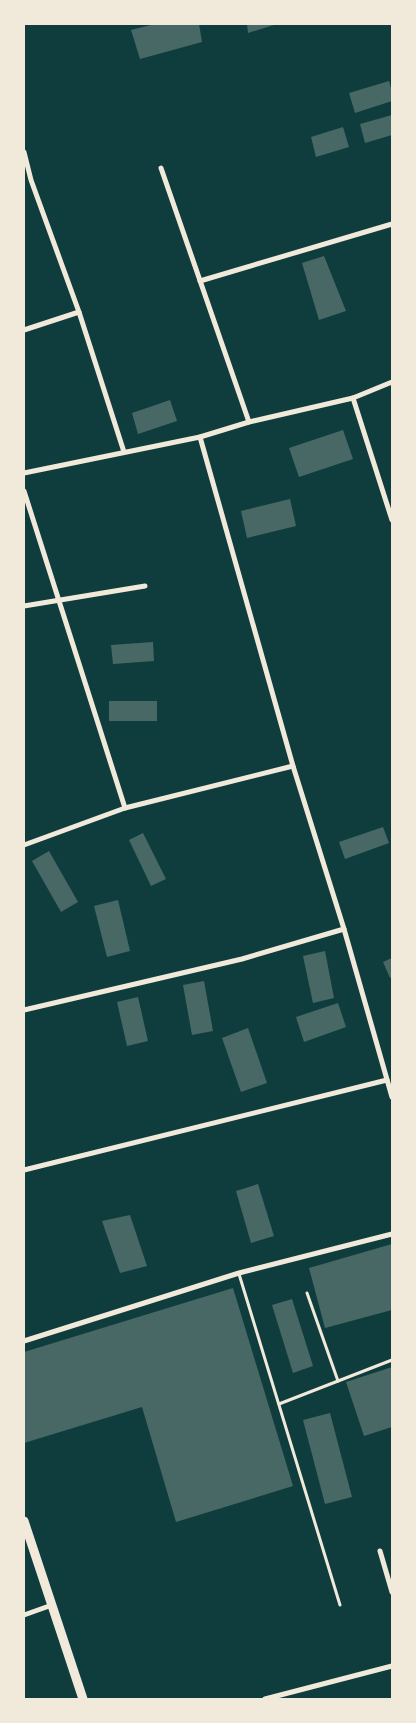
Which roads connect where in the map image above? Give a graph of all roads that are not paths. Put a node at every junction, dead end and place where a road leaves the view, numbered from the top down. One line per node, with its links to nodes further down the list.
1 (24, 152): 3 (street)
2 (161, 168): 6 (street)
3 (31, 180): 4 (street); 7 (street)
4 (24, 182)
5 (392, 224): 6 (street)
6 (200, 281): 11 (street)
7 (79, 312): 8 (street); 13 (street)
8 (24, 330)
9 (392, 382): 10 (street)
10 (353, 398): 11 (street); 16 (street)
11 (249, 422): 12 (street)
12 (200, 437): 13 (street); 20 (street)
13 (124, 452): 14 (street)
14 (24, 473)
15 (24, 491): 18 (street)
16 (392, 520)
17 (145, 586): 18 (street)
18 (59, 600): 19 (street); 21 (street)
19 (24, 606)
20 (293, 766): 21 (street); 23 (street)
21 (125, 808): 22 (street)
22 (24, 845)
23 (344, 929): 24 (street); 25 (street)
24 (24, 1010)
25 (387, 1080): 26 (street); 27 (street)
26 (392, 1098)
27 (24, 1170)
28 (392, 1234): 29 (street)
29 (239, 1273): 31 (street); 34 (lane)
30 (307, 1293): 33 (lane)
31 (24, 1341)
32 (392, 1360): 33 (lane)
33 (338, 1381): 34 (lane)
34 (279, 1404): 39 (lane)
35 (24, 1521): 38 (street)
36 (380, 1551): 37 (street)
37 (392, 1592)
38 (52, 1605): 40 (street); 42 (street)
39 (340, 1605)
40 (24, 1615)
41 (392, 1666): 43 (street)
42 (83, 1699)
43 (265, 1699)

